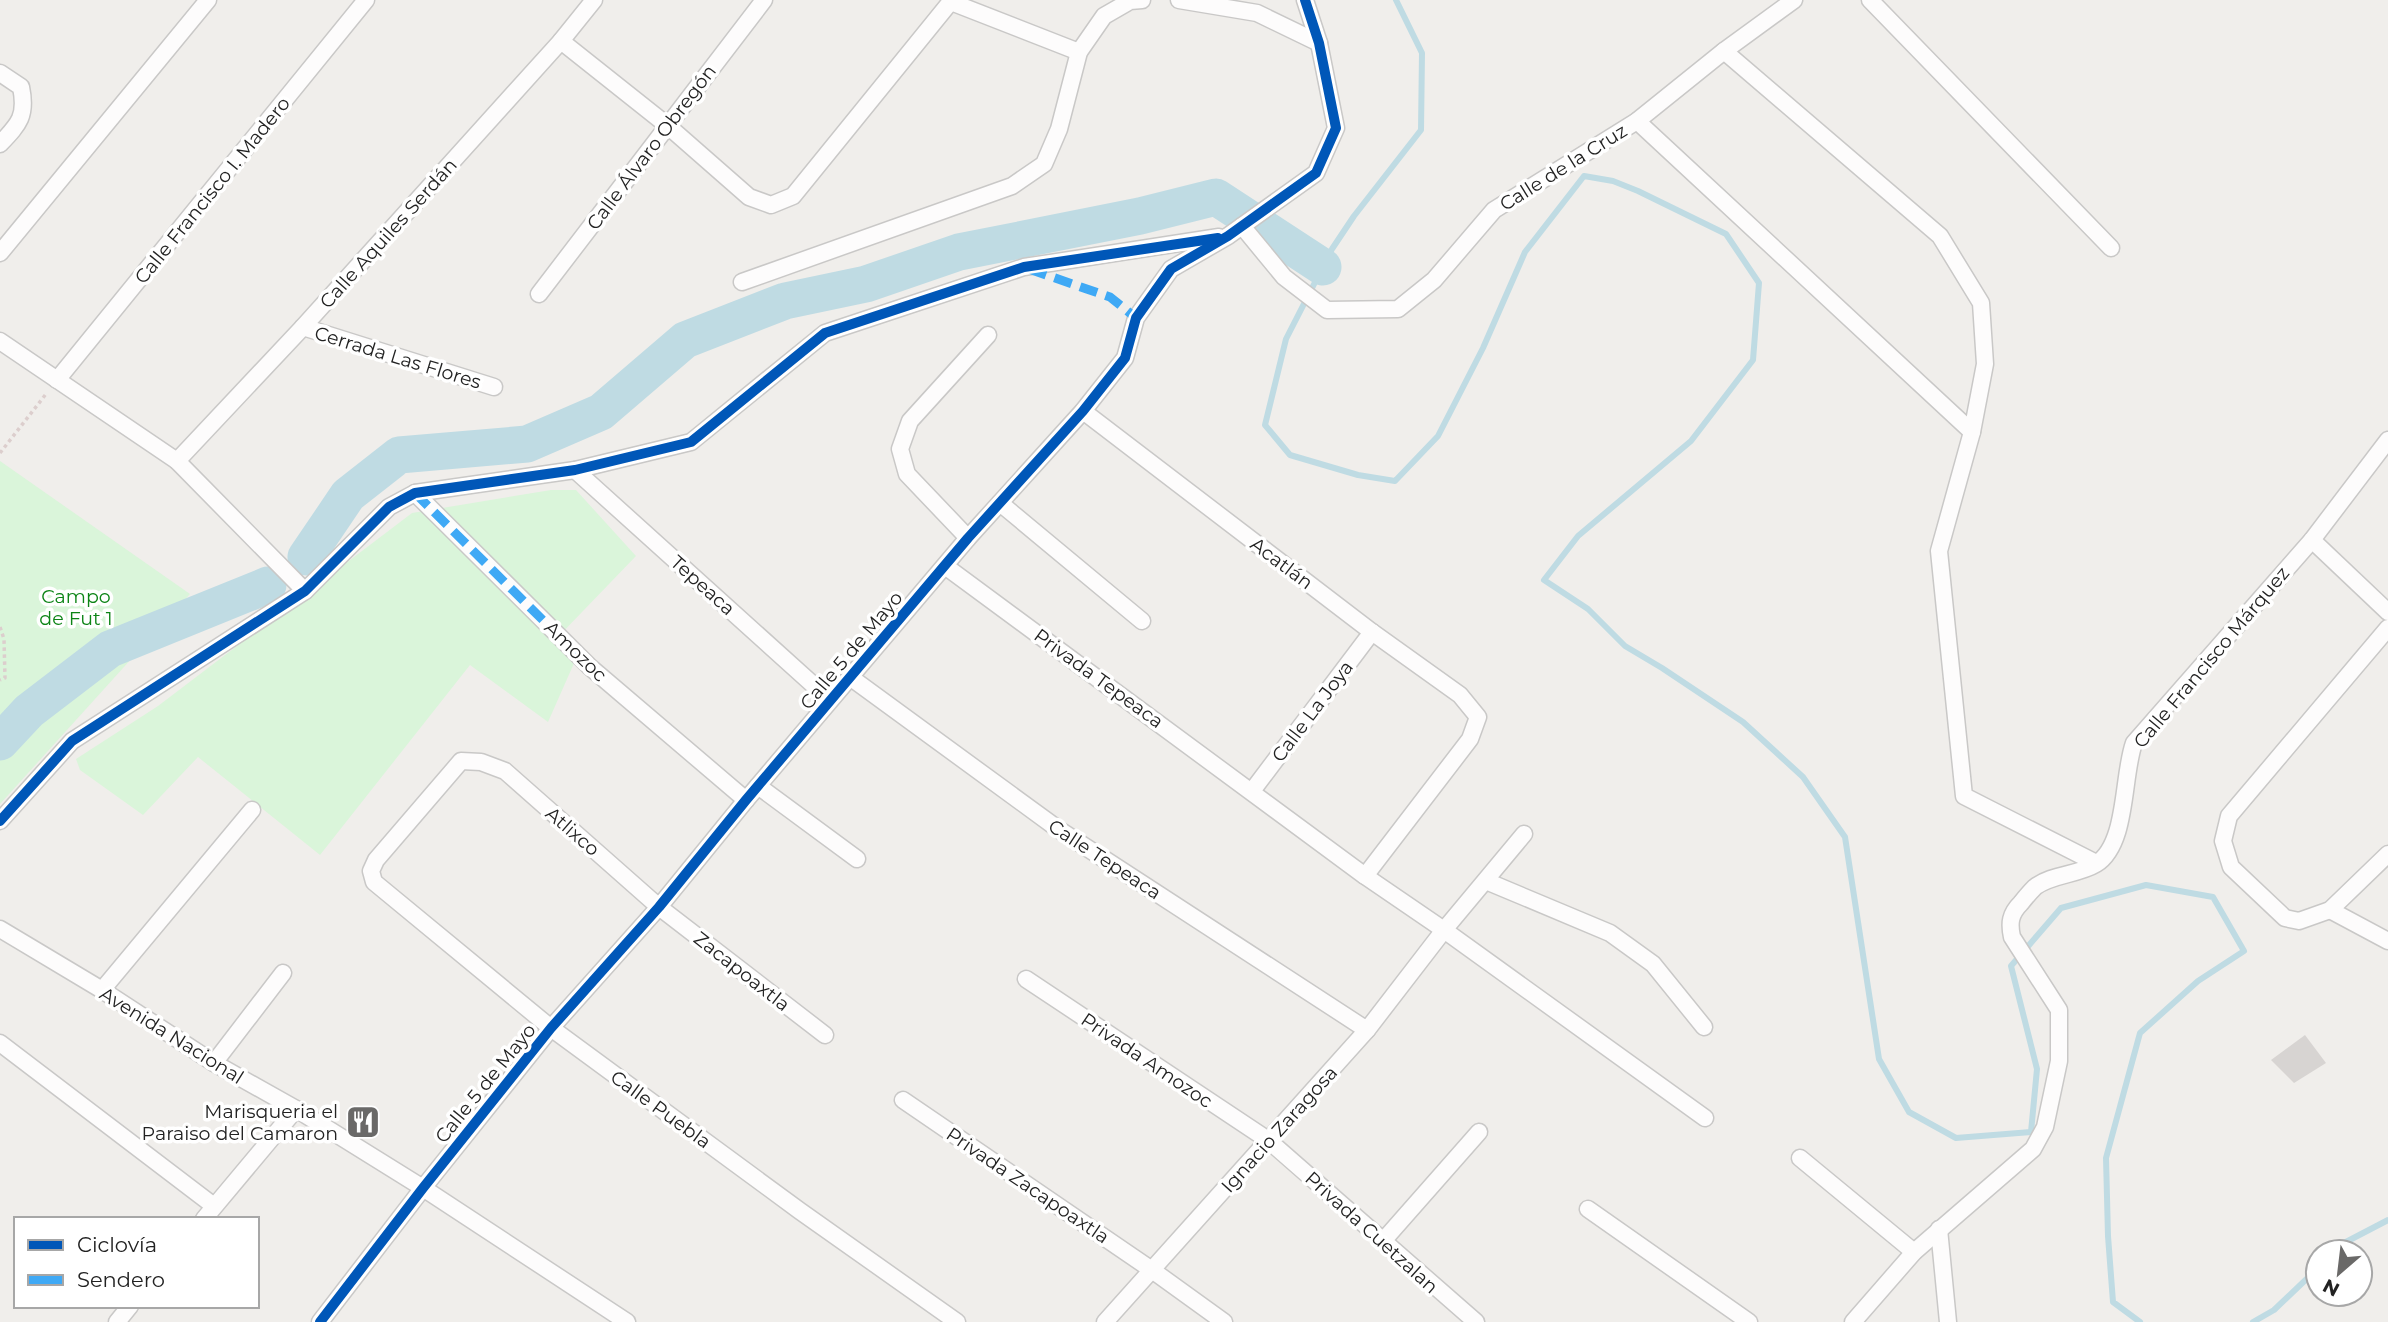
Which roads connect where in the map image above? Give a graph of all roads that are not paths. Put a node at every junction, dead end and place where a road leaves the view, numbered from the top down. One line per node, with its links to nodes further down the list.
1 (208, 0): 22 (street)
2 (366, 0): 28 (street, Calle Francisco I. Madero)
3 (593, 0): 11 (street, Calle Aquiles Serdán)
4 (764, 0): 17 (street, Calle Álvaro Obregón)
5 (1142, 0): 14 (street)
6 (1179, 0): 12 (street)
7 (1305, 0): 12 (street, Calle 5 de Mayo)
8 (1794, 0): 13 (street, Calle de la Cruz)
9 (1870, 0): 21 (street)
10 (951, 1): 14 (street); 17 (street)
11 (561, 41): 17 (street); 25 (street, Calle Aquiles Serdán)
12 (1319, 43): 19 (street, Calle 5 de Mayo)
13 (1724, 51): 16 (street, Calle de la Cruz); 31 (street)
14 (1079, 52): 23 (street)
15 (0, 73): 18 (street)
16 (1637, 121): 19 (street, Calle de la Cruz); 31 (street)
17 (668, 126): 24 (street, Calle Álvaro Obregón)
18 (0, 145)
19 (1243, 226): 20 (street, Calle 5 de Mayo)
20 (1228, 236): 30 (street, Calle 5 de Mayo); 34 (street)
21 (2111, 248)
22 (0, 253)
23 (742, 282)
24 (539, 294)
25 (303, 327): 29 (street, Cerrada Las Flores); 33 (street, Calle Aquiles Serdán)
26 (988, 335): 37 (street)
27 (0, 341): 28 (street)
28 (57, 380): 33 (street)
29 (494, 387)
30 (1083, 411): 36 (street, Calle 5 de Mayo); 44 (street, Acatlán)
31 (1972, 432): 55 (street)
32 (2388, 440): 38 (street, Calle Francisco Márquez)
33 (177, 461): 40 (street)
34 (575, 470): 35 (street); 46 (street, Tepeaca)
35 (415, 493): 40 (street); 49 (street, Amozoc)
36 (1000, 503): 37 (street, Calle 5 de Mayo); 42 (street)
37 (968, 538): 39 (street, Calle 5 de Mayo)
38 (2312, 540): 41 (street); 55 (street, Calle Francisco Márquez)
39 (945, 566): 45 (street, Calle 5 de Mayo); 48 (street, Privada Tepeaca)
40 (305, 591): 51 (street)
41 (2388, 612)
42 (1142, 621)
43 (2388, 628): 60 (street)
44 (1372, 632): 48 (street, Calle La Joya); 56 (street, Acatlán)
45 (850, 677): 46 (street, Calle 5 de Mayo); 69 (street, Calle Tepeaca)
46 (830, 700): 47 (street, Calle 5 de Mayo)
47 (758, 786): 49 (street, Calle 5 de Mayo); 54 (street)
48 (1252, 791): 56 (street)
49 (746, 800): 59 (street, Calle 5 de Mayo)
50 (251, 810): 66 (street)
51 (0, 821)
52 (1524, 834): 57 (street, Ignacio Zaragosa)
53 (2388, 854): 60 (street)
54 (857, 859)
55 (2096, 863): 82 (street)
56 (1365, 876): 62 (street)
57 (1486, 881): 62 (street, Ignacio Zaragosa); 67 (street)
58 (374, 882): 59 (street, Atlixco); 68 (street, Calle Puebla)
59 (659, 907): 68 (street, Calle 5 de Mayo); 70 (street, Zacapoaxtla)
60 (2330, 910): 63 (street)
61 (0, 929): 66 (street, Avenida Nacional)
62 (1444, 930): 69 (street, Ignacio Zaragosa); 75 (street)
63 (2388, 942)
64 (283, 973): 72 (street)
65 (1026, 979): 77 (street, Privada Amozoc)
66 (102, 990): 72 (street, Avenida Nacional)
67 (1704, 1027)
68 (551, 1028): 79 (street, Calle 5 de Mayo); 90 (street, Calle Puebla)
69 (1367, 1030): 77 (street, Ignacio Zaragosa)
70 (825, 1035)
71 (0, 1043): 81 (street)
72 (214, 1063): 74 (street, Avenida Nacional)
73 (903, 1100): 85 (street, Privada Zacapoaxtla)
74 (296, 1109): 79 (street, Avenida Nacional); 81 (street)
75 (1704, 1118)
76 (1479, 1132): 83 (street)
77 (1268, 1140): 83 (street, Privada Cuetzalan); 85 (street, Ignacio Zaragosa)
78 (1800, 1158): 84 (street)
79 (423, 1188): 87 (street, Calle 5 de Mayo); 89 (street, Avenida Nacional)
80 (1588, 1209): 94 (street)
81 (209, 1213)
82 (1940, 1229): 84 (street); 96 (street)
83 (1383, 1241): 93 (street, Privada Cuetzalan)
84 (1914, 1252): 95 (street)
85 (1152, 1270): 91 (street, Ignacio Zaragosa); 92 (street, Privada Zacapoaxtla)
86 (128, 1308): 88 (street)
87 (328, 1319)
88 (117, 1322)
89 (627, 1322)
90 (957, 1322)
91 (1105, 1322)
92 (1224, 1322)
93 (1476, 1322)
94 (1749, 1322)
95 (1853, 1322)
96 (1948, 1322)

